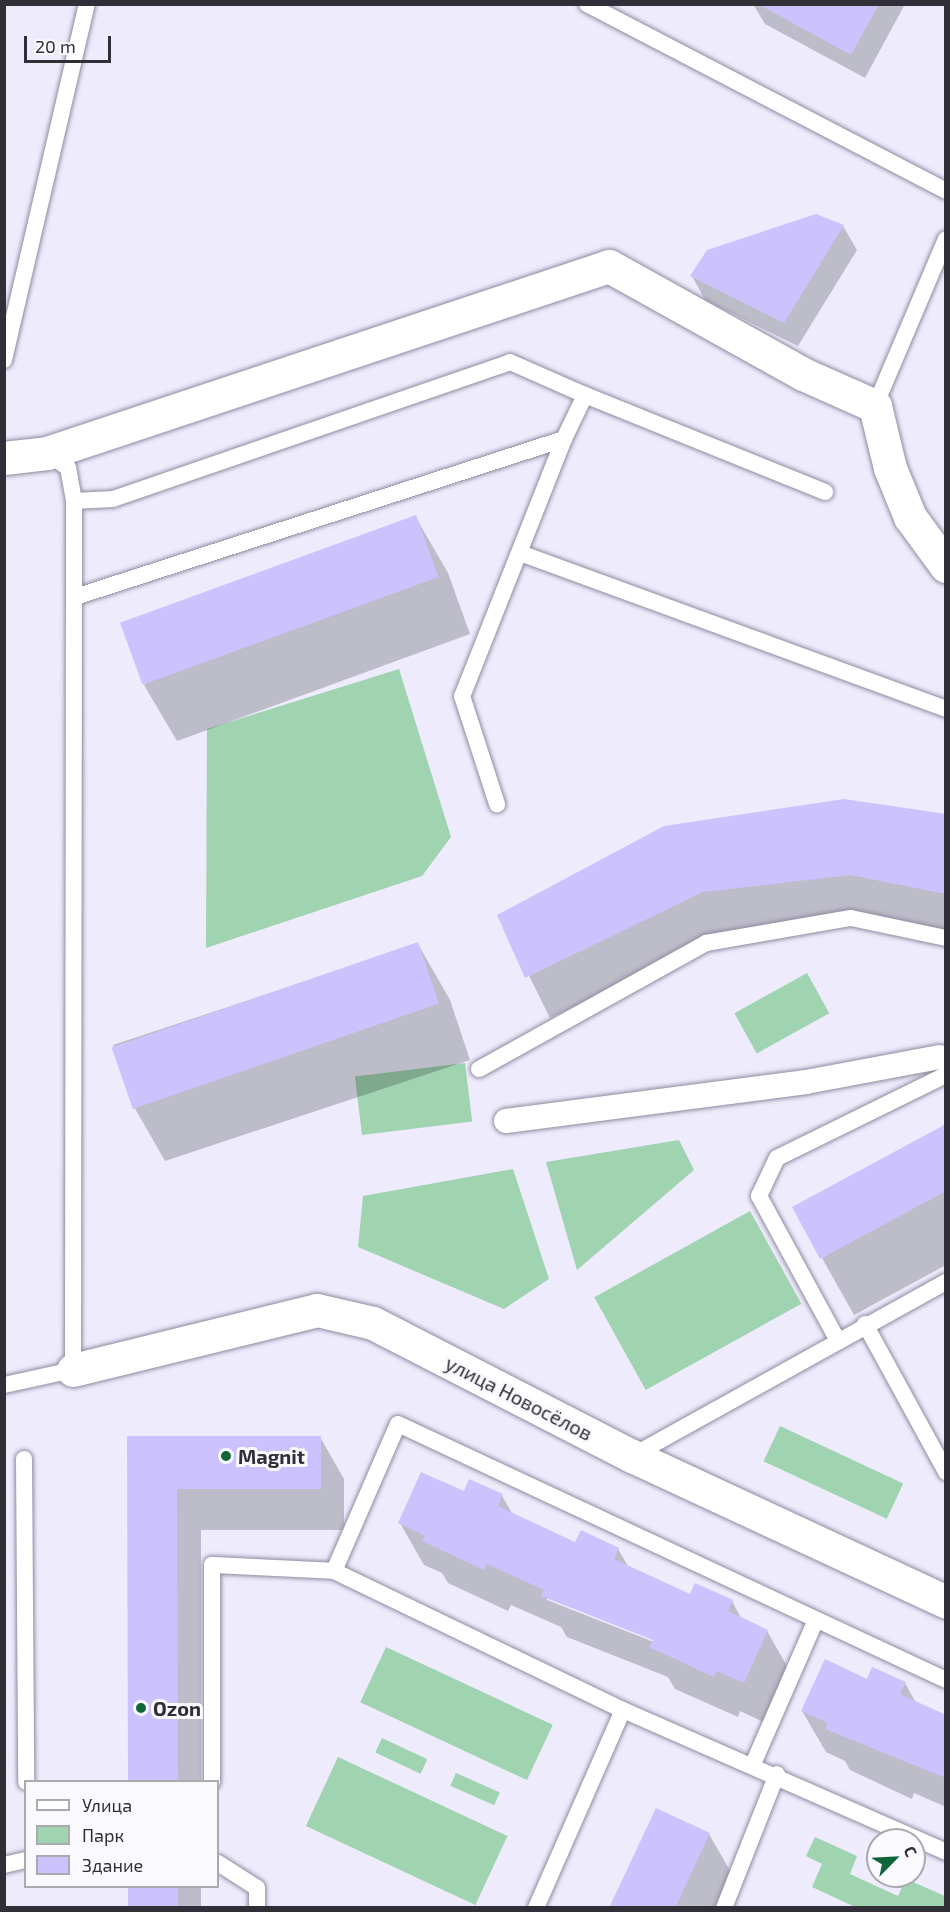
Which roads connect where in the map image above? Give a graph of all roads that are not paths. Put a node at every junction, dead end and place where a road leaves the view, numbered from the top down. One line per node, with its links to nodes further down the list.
1 (87, 4): 5 (lane)
2 (587, 4): 3 (lane)
3 (945, 191)
4 (945, 239): 7 (lane)
5 (4, 360)
6 (585, 395): 8 (lane); 11 (lane); 12 (lane)
7 (875, 406): 9 (street); 14 (street)
8 (564, 439): 13 (lane); 15 (lane)
9 (47, 453): 10 (street); 12 (lane)
10 (4, 458)
11 (825, 492)
12 (74, 501): 15 (lane)
13 (520, 553): 16 (lane); 17 (lane)
14 (943, 565)
15 (75, 597): 25 (lane)
16 (945, 709)
17 (497, 804)
18 (945, 938): 20 (lane)
19 (943, 1066): 21 (street); 24 (lane)
20 (479, 1069)
21 (506, 1121)
22 (945, 1282): 23 (lane)
23 (865, 1324): 24 (lane); 29 (lane)
24 (837, 1339): 27 (lane)
25 (73, 1370): 26 (lane); 27 (street, улица Новосёлов)
26 (4, 1385)
27 (632, 1456): 31 (street, улица Новосёлов)
28 (24, 1459): 37 (lane)
29 (945, 1472)
30 (334, 1571): 32 (lane); 34 (lane); 38 (lane)
31 (945, 1602)
32 (816, 1620): 33 (lane); 35 (lane)
33 (945, 1680)
34 (623, 1710): 35 (lane); 44 (lane)
35 (753, 1764): 36 (lane)
36 (777, 1774): 39 (lane); 45 (lane)
37 (26, 1780)
38 (212, 1780)
39 (945, 1852)
40 (24, 1860): 42 (lane)
41 (219, 1864): 43 (lane)
42 (4, 1865)
43 (257, 1908)
44 (536, 1908)
45 (724, 1908)

